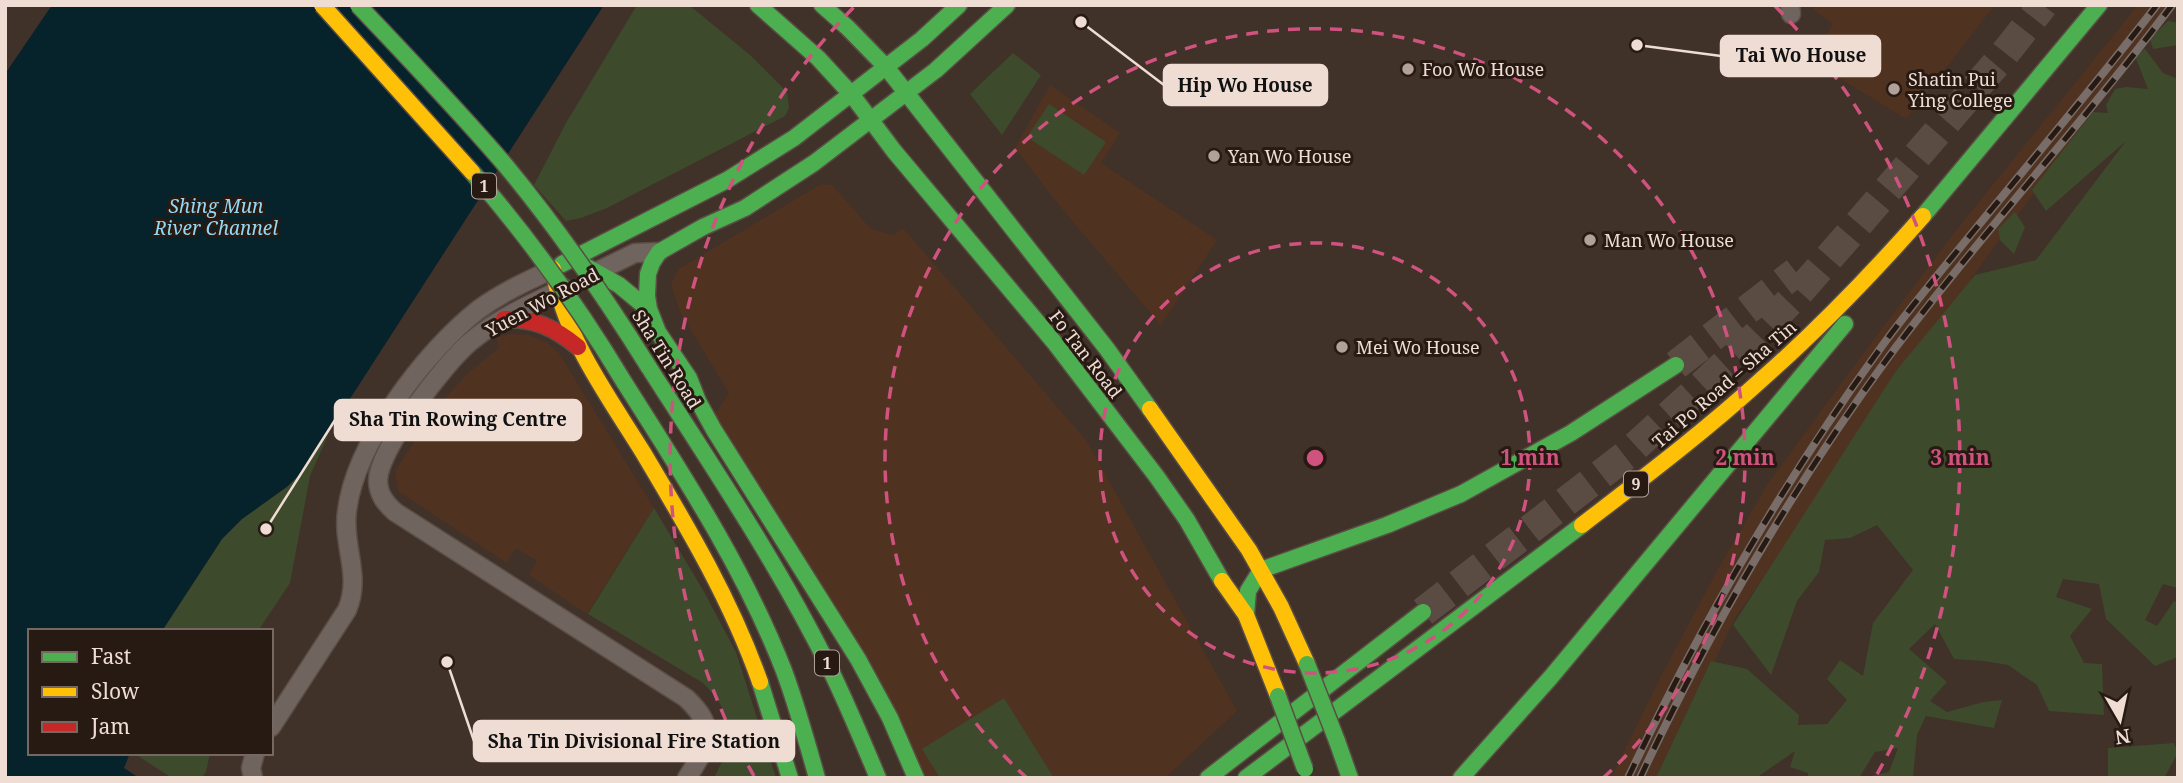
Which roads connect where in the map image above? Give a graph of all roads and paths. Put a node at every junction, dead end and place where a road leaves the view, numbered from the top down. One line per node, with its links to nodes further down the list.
1 (322, 5): 34 (main road, 1, bridge)
2 (358, 5): 35 (main road, Sha Tin Road / 1, bridge)
3 (758, 5): 10 (main road, Fo Tan Road)
4 (822, 5): 8 (main road, Fo Tan Road)
5 (959, 5): 8 (main road, Yuen Wo Road)
6 (1007, 5): 9 (main road, Yuen Wo Road)
7 (2099, 5): 12 (main road, Tai Po Road – Sha Tin / 9)
8 (886, 67): 9 (main road, Fo Tan Road); 10 (main road, Yuen Wo Road)
9 (906, 94): 11 (main road, Yuen Wo Road); 24 (main road, Fo Tan Road)
10 (852, 95): 11 (main road, Fo Tan Road); 14 (main road, Yuen Wo Road)
11 (870, 121): 13 (main road, Yuen Wo Road); 26 (main road, Fo Tan Road)
12 (1957, 175): 30 (main road); 38 (main road, Tai Po Road – Sha Tin / 9)
13 (659, 252): 16 (street, Yuen Wo Road); 18 (main road)
14 (573, 259): 15 (main road, Yuen Wo Road); 16 (main road)
15 (553, 269): 17 (main road); 27 (street, Yuen Wo Road)
16 (597, 271): 17 (street, Yuen Wo Road); 18 (main road)
17 (555, 292): 19 (street, Yuen Wo Road); 20 (main road)
18 (648, 309): 21 (main road)
19 (504, 319): 20 (main road); 32 (street, Yuen Wo Road)
20 (578, 348): 23 (main road)
21 (671, 351): 23 (main road); 36 (main road)
22 (1676, 365): 24 (main road)
23 (600, 384): 33 (main road)
24 (1261, 570): 26 (main road); 39 (main road, Fo Tan Road, bridge)
25 (1423, 612): 37 (main road)
26 (1246, 615): 29 (main road, Fo Tan Road, bridge)
27 (273, 724)
28 (254, 755): 31 (street)
29 (1306, 773)
30 (1464, 776)
31 (253, 778)
32 (687, 778)
33 (790, 778)
34 (817, 778)
35 (878, 778)
36 (916, 778)
37 (1208, 778)
38 (1246, 778)
39 (1350, 778)

